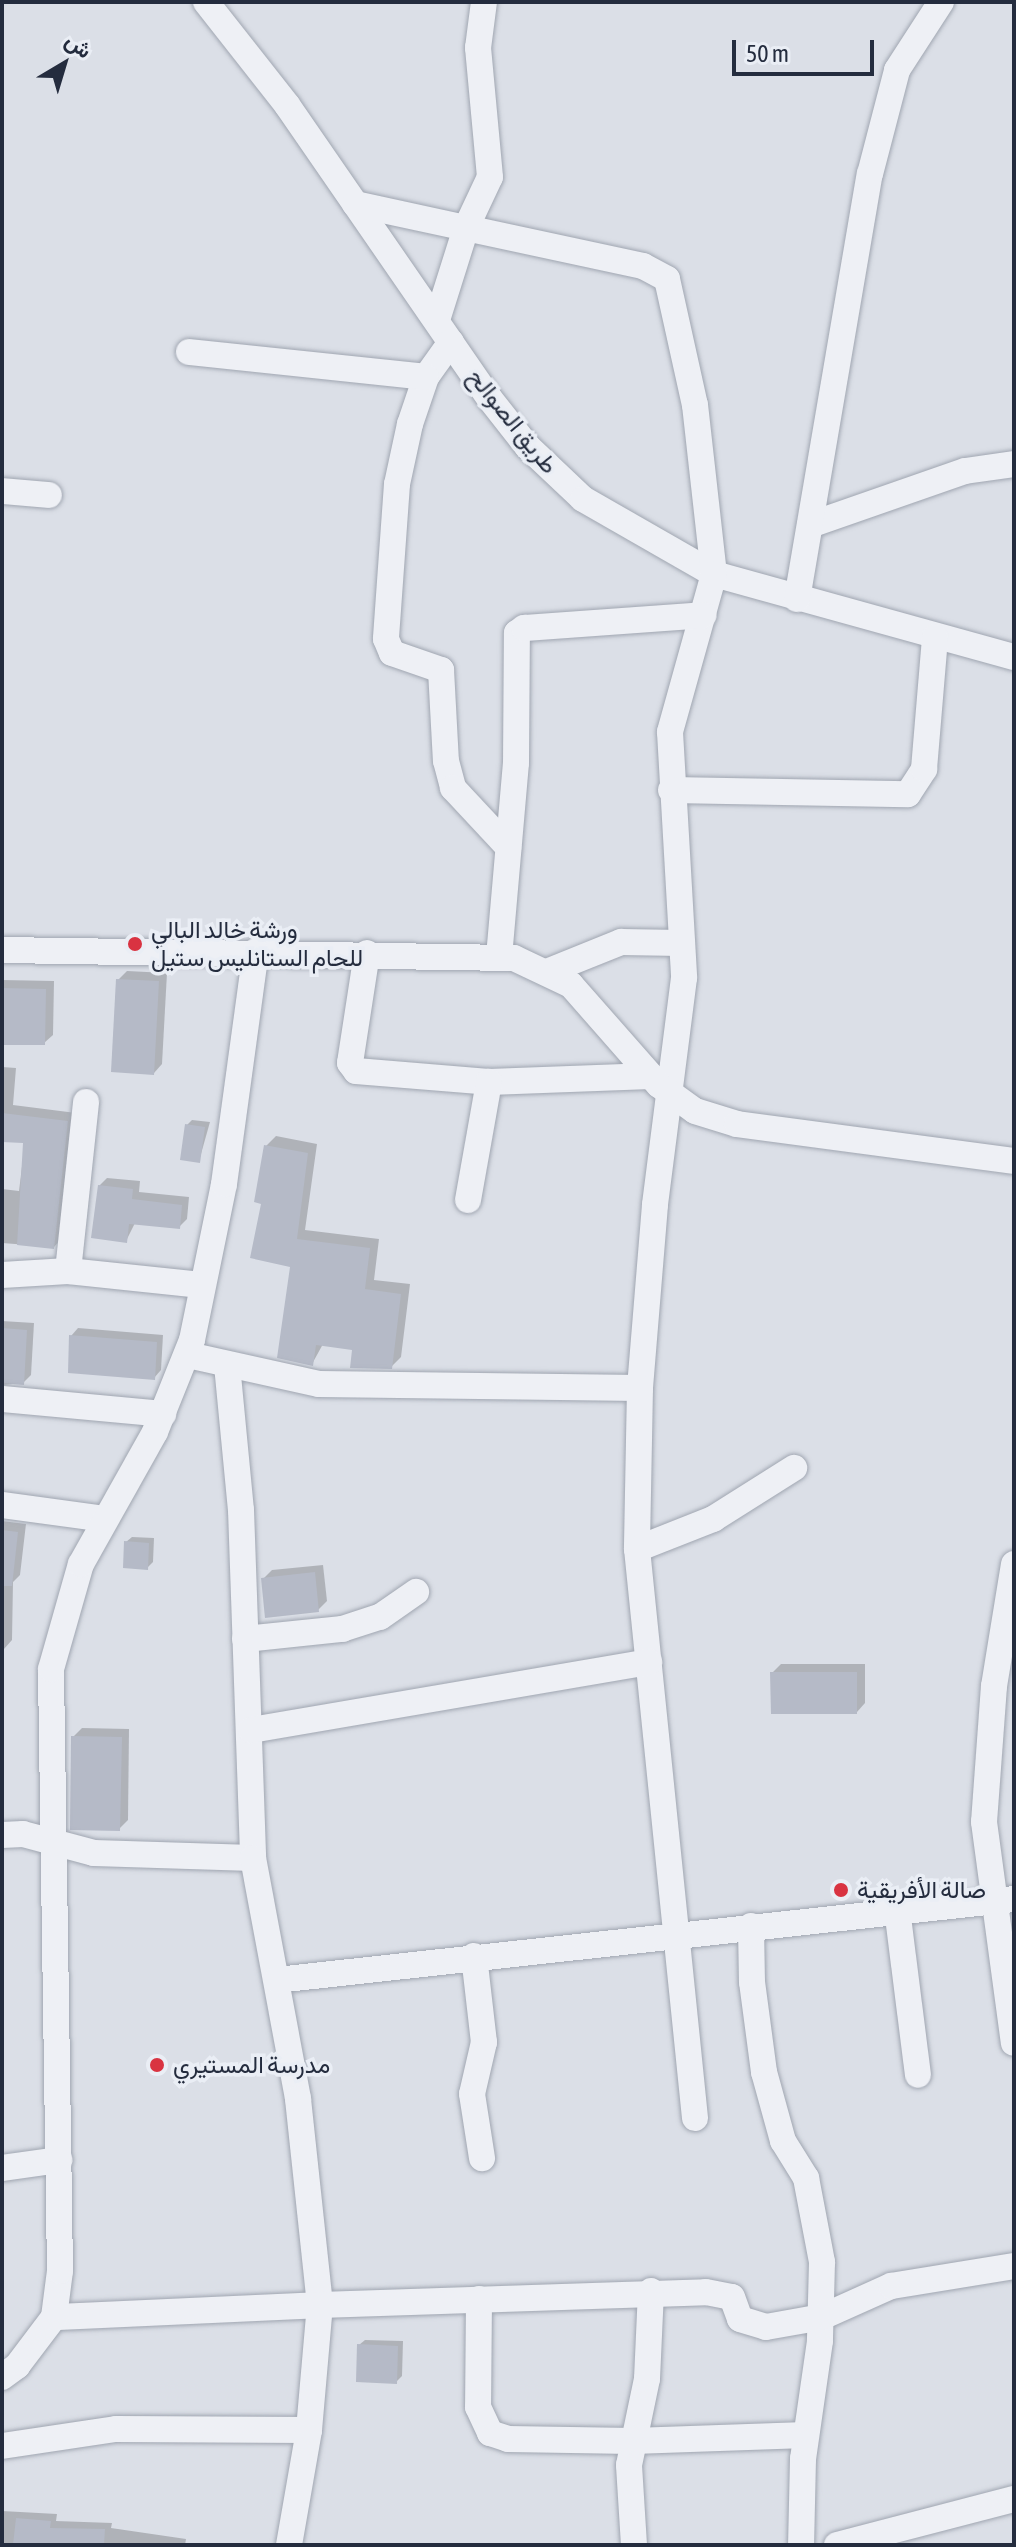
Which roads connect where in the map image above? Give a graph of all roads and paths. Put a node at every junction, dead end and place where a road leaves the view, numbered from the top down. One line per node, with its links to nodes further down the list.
1 (206, 2): 4 (street, طريق الصوالح)
2 (484, 2): 5 (street)
3 (941, 2): 12 (street)
4 (355, 204): 5 (street); 6 (street, طريق الصوالح)
5 (466, 228): 6 (street); 13 (street)
6 (444, 331): 8 (street); 13 (street, طريق الصوالح)
7 (189, 352): 8 (street)
8 (426, 377): 19 (street)
9 (1014, 464): 12 (street)
10 (2, 491): 11 (street)
11 (49, 495)
12 (810, 525): 14 (street)
13 (714, 574): 14 (street, طريق الصوالح); 15 (street)
14 (797, 599): 16 (street, طريق الصوالح)
15 (704, 615): 18 (street); 19 (street)
16 (935, 637): 17 (street, طريق الصوالح); 18 (street)
17 (1014, 657)
18 (671, 790): 20 (street)
19 (508, 847): 24 (street)
20 (681, 943): 25 (street); 27 (street)
21 (2, 950): 22 (street)
22 (256, 951): 23 (street); 33 (street)
23 (367, 953): 24 (street); 26 (street)
24 (499, 957): 25 (street)
25 (549, 971): 27 (street)
26 (489, 1082): 27 (street); 30 (street)
27 (660, 1085): 29 (street); 36 (street)
28 (86, 1102): 31 (street)
29 (1014, 1161)
30 (468, 1200)
31 (68, 1271): 32 (street); 33 (street)
32 (2, 1275)
33 (201, 1285): 34 (street)
34 (188, 1355): 35 (street); 38 (street)
35 (227, 1365): 36 (street); 45 (street)
36 (640, 1388): 42 (street)
37 (2, 1399): 38 (street)
38 (163, 1414): 41 (street)
39 (794, 1468): 42 (street)
40 (2, 1505): 41 (street)
41 (104, 1519): 49 (street)
42 (637, 1549): 46 (street)
43 (1014, 1564): 51 (street)
44 (416, 1592): 45 (street)
45 (245, 1639): 47 (street)
46 (649, 1662): 47 (street); 54 (street)
47 (251, 1730): 50 (street)
48 (2, 1835): 49 (street)
49 (56, 1845): 50 (street); 61 (street)
50 (253, 1858): 56 (street)
51 (1005, 1900): 52 (street); 57 (street)
52 (897, 1909): 53 (street); 58 (street)
53 (751, 1926): 54 (street); 68 (street)
54 (674, 1936): 55 (street); 59 (street)
55 (474, 1956): 56 (street); 60 (street)
56 (277, 1980): 66 (street)
57 (1014, 2043)
58 (918, 2075)
59 (695, 2118)
60 (482, 2158)
61 (59, 2160): 62 (street); 67 (street)
62 (2, 2168)
63 (1014, 2266): 68 (street)
64 (651, 2291): 65 (street); 68 (street); 72 (street)
65 (479, 2299): 66 (street); 72 (street)
66 (320, 2305): 67 (street); 70 (street)
67 (54, 2317): 69 (street)
68 (822, 2317): 71 (street)
69 (2, 2377)
70 (309, 2430): 73 (street); 75 (street)
71 (806, 2435): 72 (street); 77 (street)
72 (633, 2441): 76 (street)
73 (2, 2446)
74 (1014, 2499): 78 (street)
75 (289, 2545)
76 (634, 2545)
77 (801, 2545)
78 (837, 2545)

